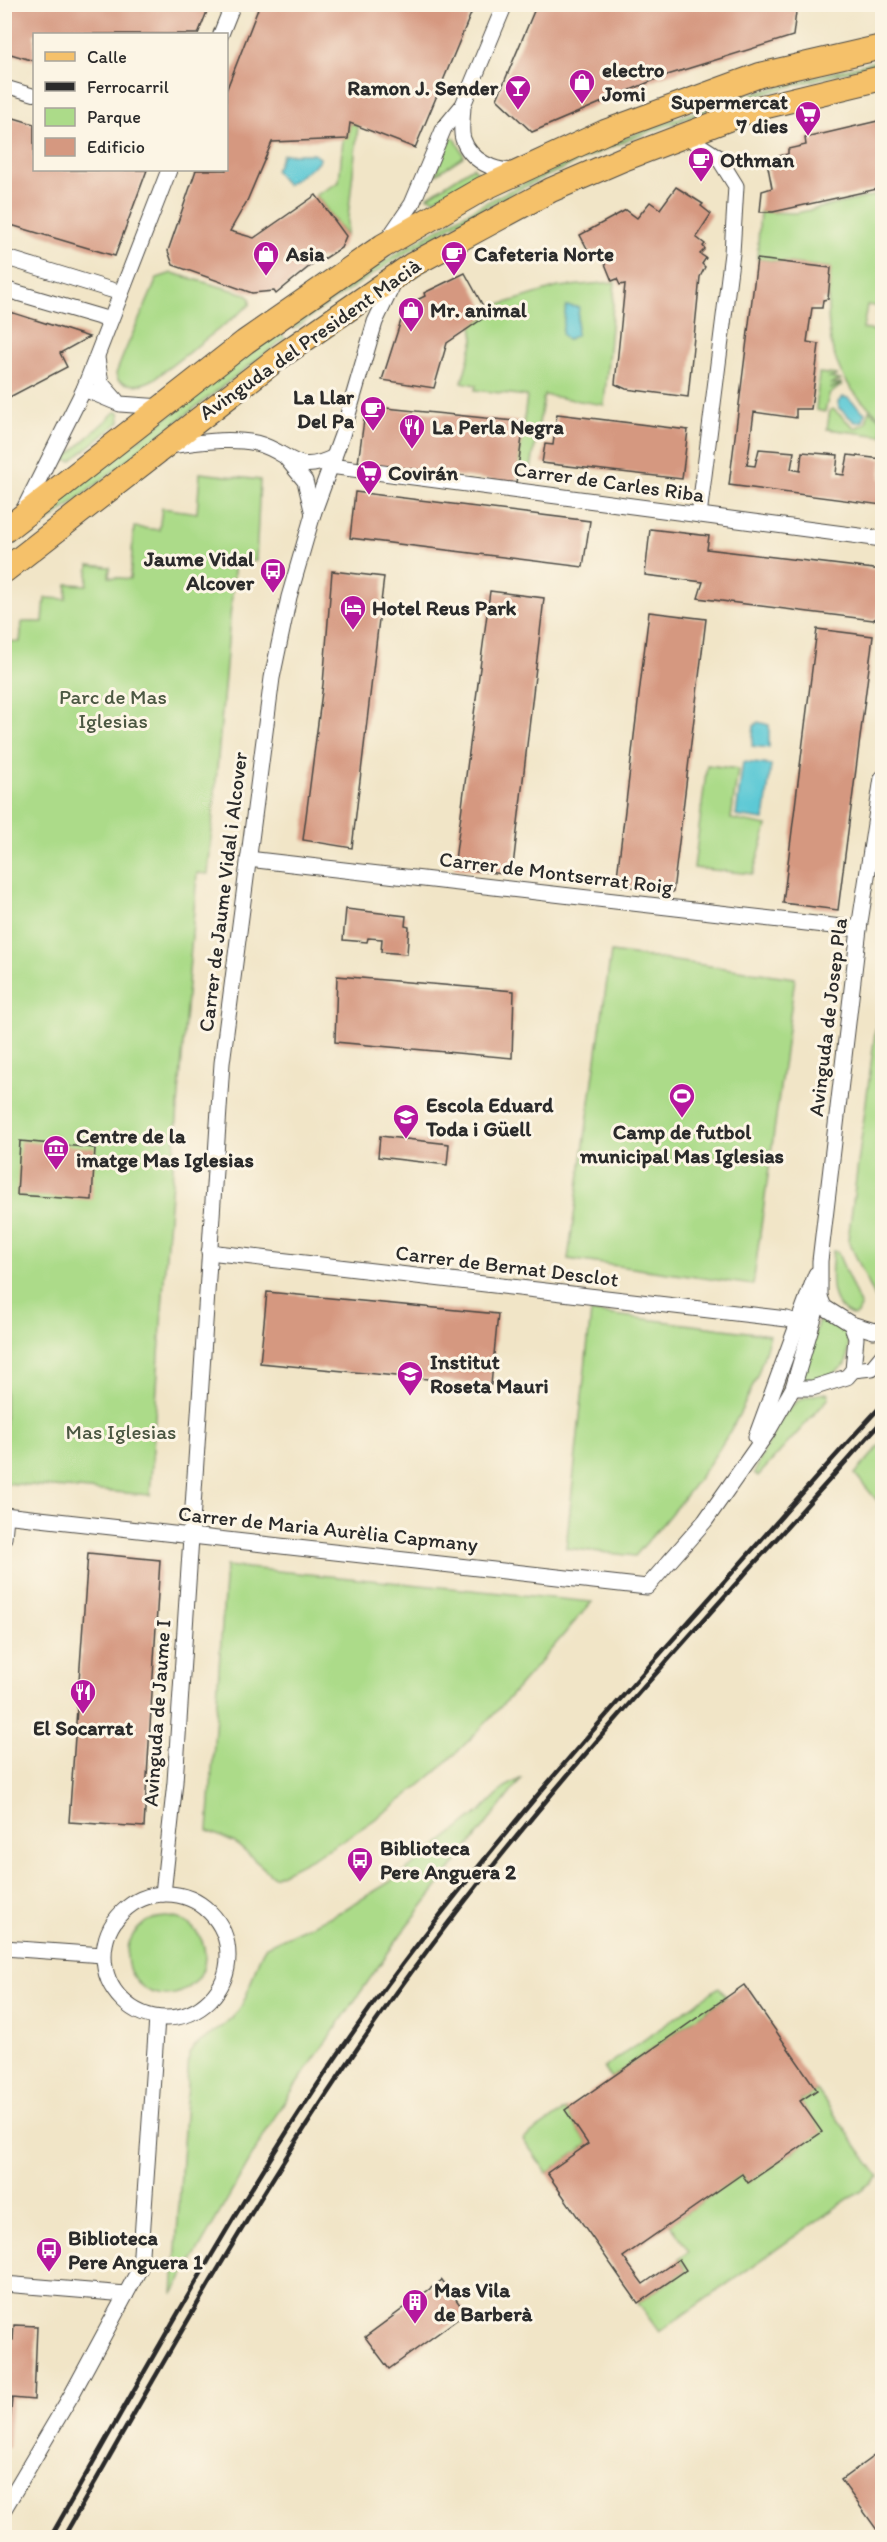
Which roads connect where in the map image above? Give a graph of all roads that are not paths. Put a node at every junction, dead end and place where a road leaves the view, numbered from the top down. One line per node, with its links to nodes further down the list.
1 (233, 4): 3 (street)
2 (506, 4): 8 (street)
3 (221, 33)
4 (882, 46): 10 (main road, Avinguda del President Macià)
5 (882, 78): 9 (main road, Avinguda del President Macià)
6 (4, 86): 7 (street)
7 (33, 95)
8 (463, 105): 10 (street); 12 (street)
9 (684, 135): 14 (main road, Avinguda del President Macià); 26 (street)
10 (522, 169): 12 (main road, Avinguda del President Macià)
11 (169, 171): 16 (street)
12 (383, 246): 21 (main road, Avinguda del President Macià)
13 (4, 257): 16 (street)
14 (398, 274): 22 (main road, Avinguda del President Macià); 24 (street, Carrer de Jaume Vidal i Alcover)
15 (4, 289): 17 (street)
16 (121, 293): 17 (street)
17 (110, 320): 18 (street)
18 (96, 357): 19 (street); 20 (street)
19 (84, 389): 20 (street); 27 (street)
20 (120, 404): 21 (street)
21 (162, 406): 27 (main road, Avinguda del President Macià)
22 (161, 447): 23 (street, Carrer de Carles Riba); 29 (main road, Avinguda del President Macià)
23 (287, 459): 24 (street, Carrer de Carles Riba); 25 (street, Carrer de Carles Riba)
24 (332, 462): 25 (street, Carrer de Jaume Vidal i Alcover); 26 (street, Carrer de Carles Riba)
25 (313, 514): 31 (street, Carrer de Jaume Vidal i Alcover)
26 (699, 515): 28 (street, Carrer de Carles Riba)
27 (13, 524)
28 (882, 539)
29 (4, 571)
30 (882, 778): 32 (street, Avinguda de Josep Pla)
31 (248, 859): 32 (street, Carrer de Montserrat Roig); 33 (street, Carrer de Jaume Vidal i Alcover)
32 (859, 929): 34 (street, Avinguda de Josep Pla)
33 (209, 1252): 36 (street, Carrer de Bernat Desclot); 45 (street, Carrer de Jaume Vidal i Alcover)
34 (820, 1262): 35 (street, Avinguda de Josep Pla); 36 (street, Avinguda de Josep Pla)
35 (820, 1297): 37 (street); 42 (street, Avinguda de Josep Pla)
36 (800, 1323): 40 (street, Avinguda de Josep Pla)
37 (851, 1324): 38 (street); 41 (street)
38 (882, 1329)
39 (882, 1356): 41 (street)
40 (786, 1362): 42 (street); 43 (street, Avinguda de Josep Pla)
41 (853, 1370): 42 (street)
42 (793, 1388): 43 (street, Avinguda de Josep Pla)
43 (748, 1456): 47 (street, Avinguda de Josep Pla)
44 (5, 1515): 45 (street, Carrer de Maria Aurèlia Capmany); 46 (street)
45 (189, 1535): 47 (street, Carrer de Maria Aurèlia Capmany); 48 (street, Avinguda de Jaume I)
46 (4, 1538)
47 (647, 1587)
48 (163, 1894): 50 (street); 51 (street)
49 (4, 1948): 50 (street)
50 (103, 1955): 51 (street)
51 (157, 2018): 53 (street)
52 (4, 2284): 53 (street)
53 (126, 2294): 54 (street)
54 (4, 2509)

